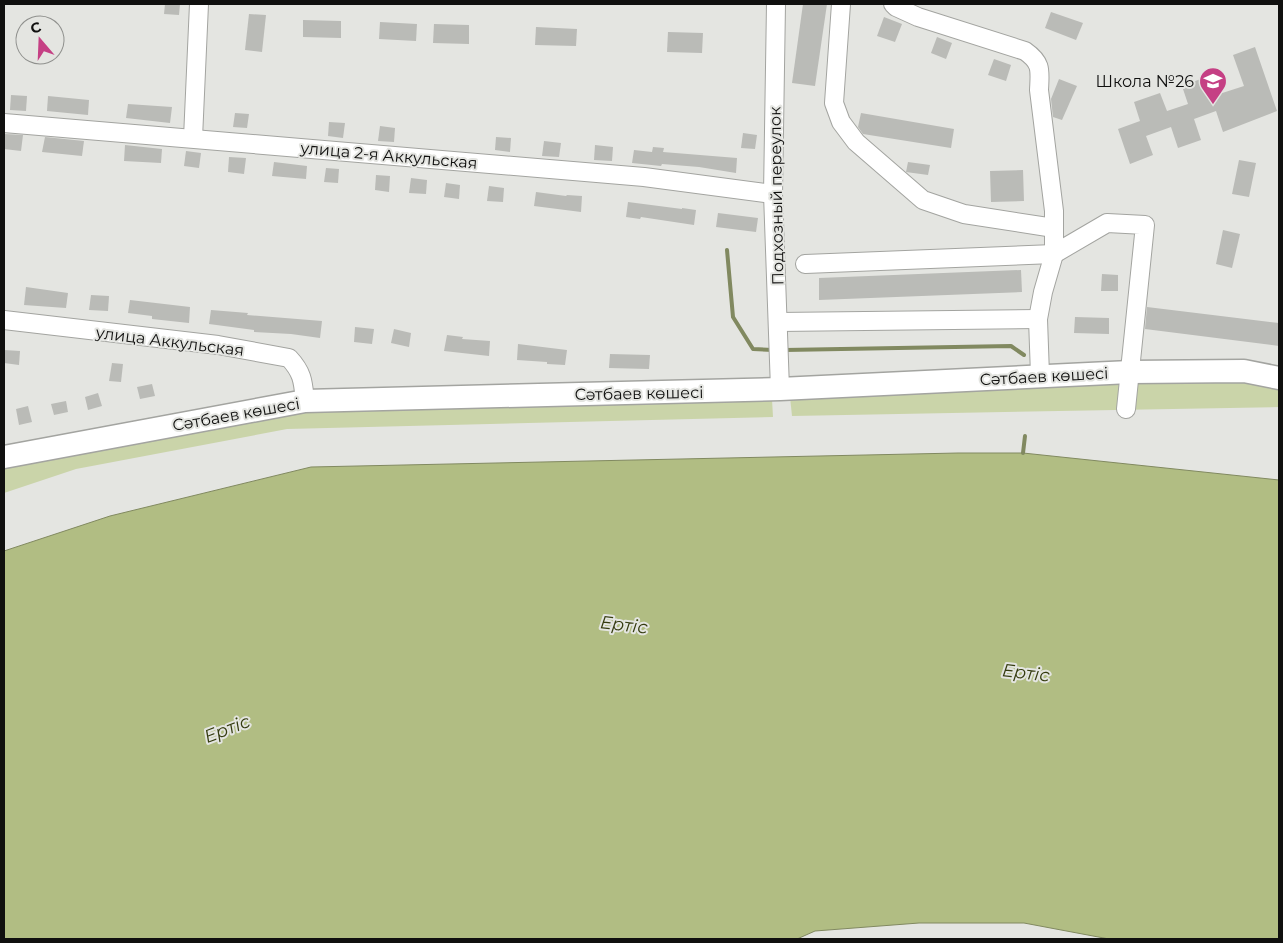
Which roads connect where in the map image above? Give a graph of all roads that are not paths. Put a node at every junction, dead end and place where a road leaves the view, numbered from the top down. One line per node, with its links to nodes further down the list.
1 (198, 4): 6 (street)
2 (776, 4): 7 (street, Подхозный переулок)
3 (840, 4): 8 (street)
4 (893, 4): 8 (street)
5 (4, 123): 6 (street, улица 2-я Аккульская)
6 (194, 138): 7 (street, улица 2-я Аккульская)
7 (773, 194): 13 (street, Подхозный переулок)
8 (1054, 220): 9 (street)
9 (1054, 254): 10 (street); 11 (street); 14 (street)
10 (805, 264)
11 (1038, 319): 13 (street); 15 (street)
12 (4, 320): 18 (street, улица Аккульская)
13 (778, 322): 17 (street, Подхозный переулок)
14 (1130, 372): 15 (main road, Сәтбаев көшесі); 16 (main road, Сәтбаев көшесі); 19 (street)
15 (1040, 375): 17 (main road, Сәтбаев көшесі)
16 (1279, 378)
17 (780, 389): 18 (main road, Сәтбаев көшесі)
18 (305, 401): 20 (main road, Сәтбаев көшесі)
19 (1126, 409)
20 (4, 457)

